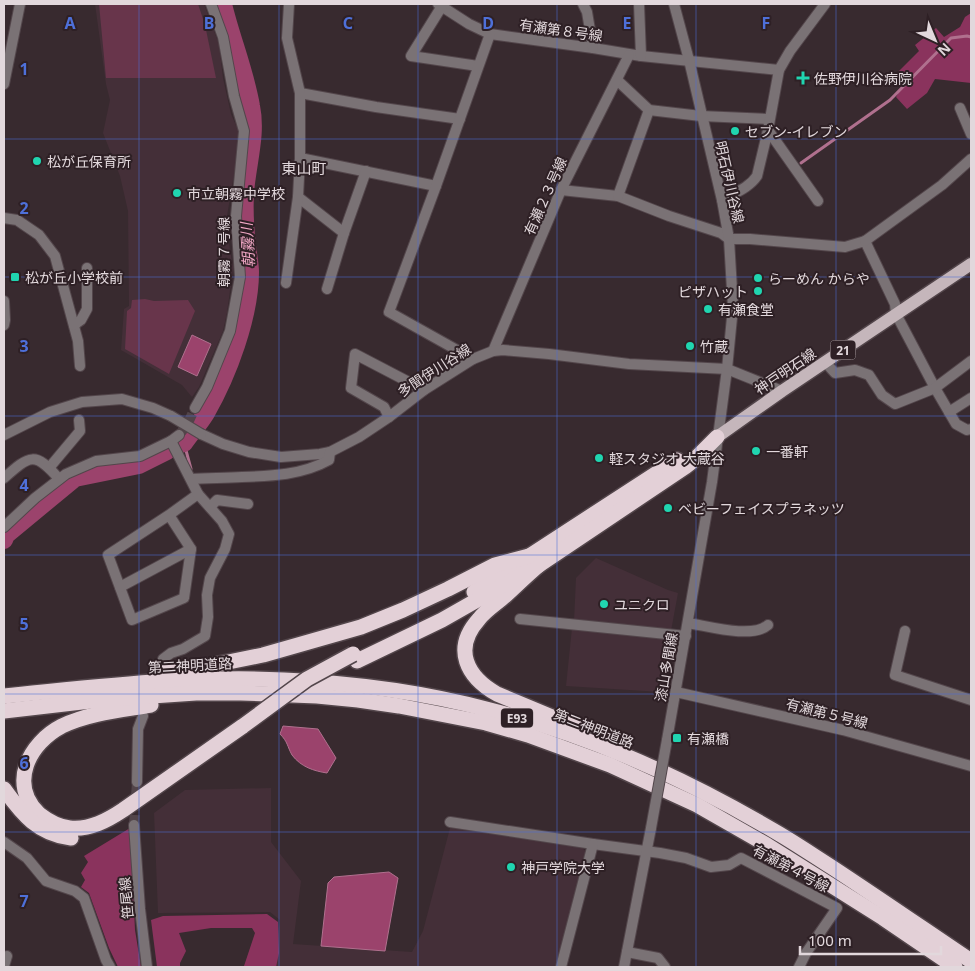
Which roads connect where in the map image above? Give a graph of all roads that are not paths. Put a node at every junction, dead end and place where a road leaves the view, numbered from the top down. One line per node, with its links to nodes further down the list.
1 (20, 4): 18 (street)
2 (212, 4): 57 (street, 朝霧７号線)
3 (288, 4): 19 (street)
4 (583, 4): 11 (street)
5 (639, 4): 13 (street)
6 (674, 4): 14 (street, 明石伊川谷線)
7 (825, 4): 9 (street)
8 (440, 5): 10 (street, 有瀬第８号線); 15 (street)
9 (817, 8): 16 (street)
10 (490, 34): 11 (street, 有瀬第８号線); 15 (street)
11 (593, 48): 12 (street, 有瀬第８号線)
12 (629, 55): 13 (street, 有瀬第８号線); 17 (street, 有瀬２３号線)
13 (641, 56): 14 (street, 有瀬第８号線)
14 (689, 60): 16 (street, 有瀬第８号線); 22 (street, 明石伊川谷線)
15 (478, 66): 23 (street)
16 (779, 70): 24 (street)
17 (617, 80): 21 (street); 30 (street, 有瀬２３号線)
18 (4, 84)
19 (300, 94): 23 (street); 26 (street)
20 (960, 108): 25 (street)
21 (649, 110): 22 (street); 31 (street)
22 (701, 116): 24 (street); 33 (street, 明石伊川谷線)
23 (460, 119): 29 (street)
24 (769, 125): 33 (street); 34 (street)
25 (971, 134)
26 (300, 158): 28 (street); 32 (street)
27 (971, 159): 38 (street)
28 (366, 172): 29 (street); 36 (street)
29 (436, 186): 48 (street)
30 (561, 190): 31 (street); 47 (street, 有瀬２３号線)
31 (618, 196): 37 (street)
32 (298, 197): 36 (street); 41 (street)
33 (722, 200): 37 (street, 明石伊川谷線)
34 (818, 201)
35 (4, 218): 46 (street)
36 (344, 233): 42 (street)
37 (729, 240): 38 (street); 52 (street, 明石伊川谷線)
38 (865, 241): 44 (street)
39 (971, 264): 44 (main road, 神戸明石線 / 21)
40 (87, 268): 46 (street)
41 (286, 283)
42 (327, 289)
43 (4, 301): 45 (street)
44 (896, 314): 50 (main road, 神戸明石線 / 21); 53 (street)
45 (4, 325)
46 (74, 325): 51 (street)
47 (493, 351): 48 (street, 多聞伊川谷線); 52 (street, 多聞伊川谷線)
48 (473, 359): 54 (street, 多聞伊川谷線)
49 (971, 361): 53 (street)
50 (825, 362): 53 (street); 55 (main road, 神戸明石線 / 21)
51 (80, 366)
52 (727, 369): 55 (street, 多聞伊川谷線); 63 (street, 漆山多聞線)
53 (935, 388): 58 (street)
54 (424, 390): 59 (street, 多聞伊川谷線); 59 (street)
55 (782, 391): 63 (main road, 神戸明石線 / 21)
56 (971, 398): 58 (street)
57 (195, 408)
58 (949, 412): 61 (street)
59 (389, 417): 64 (street, 多聞伊川谷線)
60 (80, 420): 65 (street)
61 (969, 429)
62 (4, 435): 64 (street, 多聞伊川谷線, bridge)
63 (717, 438): 75 (highway); 78 (street, 漆山多聞線)
64 (330, 452): 67 (street)
65 (49, 468): 66 (street); 68 (street)
66 (4, 478)
67 (190, 479): 68 (street); 69 (street)
68 (59, 480): 73 (street)
69 (198, 494): 71 (street); 72 (street)
70 (248, 504): 71 (street)
71 (210, 507): 82 (street)
72 (169, 515): 74 (street); 76 (street)
73 (4, 527)
74 (191, 549): 76 (street); 76 (street)
75 (534, 561): 85 (highway); 89 (highway); 95 (highway)
76 (120, 587)
77 (520, 619): 81 (street)
78 (688, 623): 79 (street); 81 (street, 漆山多聞線)
79 (768, 626)
80 (905, 631): 86 (street)
81 (686, 636): 83 (street, 漆山多聞線)
82 (164, 660)
83 (676, 692): 90 (street, 有瀬第５号線); 98 (street, 漆山多聞線, bridge)
84 (270, 694): 87 (highway, 第二神明道路 / E93); 89 (highway); 107 (highway, 第二神明道路 / E93)
85 (4, 696): 95 (highway, 第二神明道路 / E93)
86 (971, 700)
87 (4, 711)
88 (143, 716): 91 (street)
89 (245, 729): 92 (highway)
90 (971, 766)
91 (137, 782)
92 (4, 790)
93 (450, 822): 97 (street)
94 (134, 826): 102 (street, 笹尾線)
95 (777, 833): 100 (highway, 第二神明道路 / E93)
96 (4, 842): 101 (street)
97 (593, 844): 98 (street); 103 (street)
98 (647, 851): 99 (street, 漆山多聞線); 106 (street, 有瀬第４号線)
99 (627, 952): 104 (street, 漆山多聞線); 105 (street)
100 (971, 961)
101 (110, 967)
102 (147, 967)
103 (561, 967)
104 (624, 967)
105 (665, 967)
106 (799, 967)
107 (956, 967)

